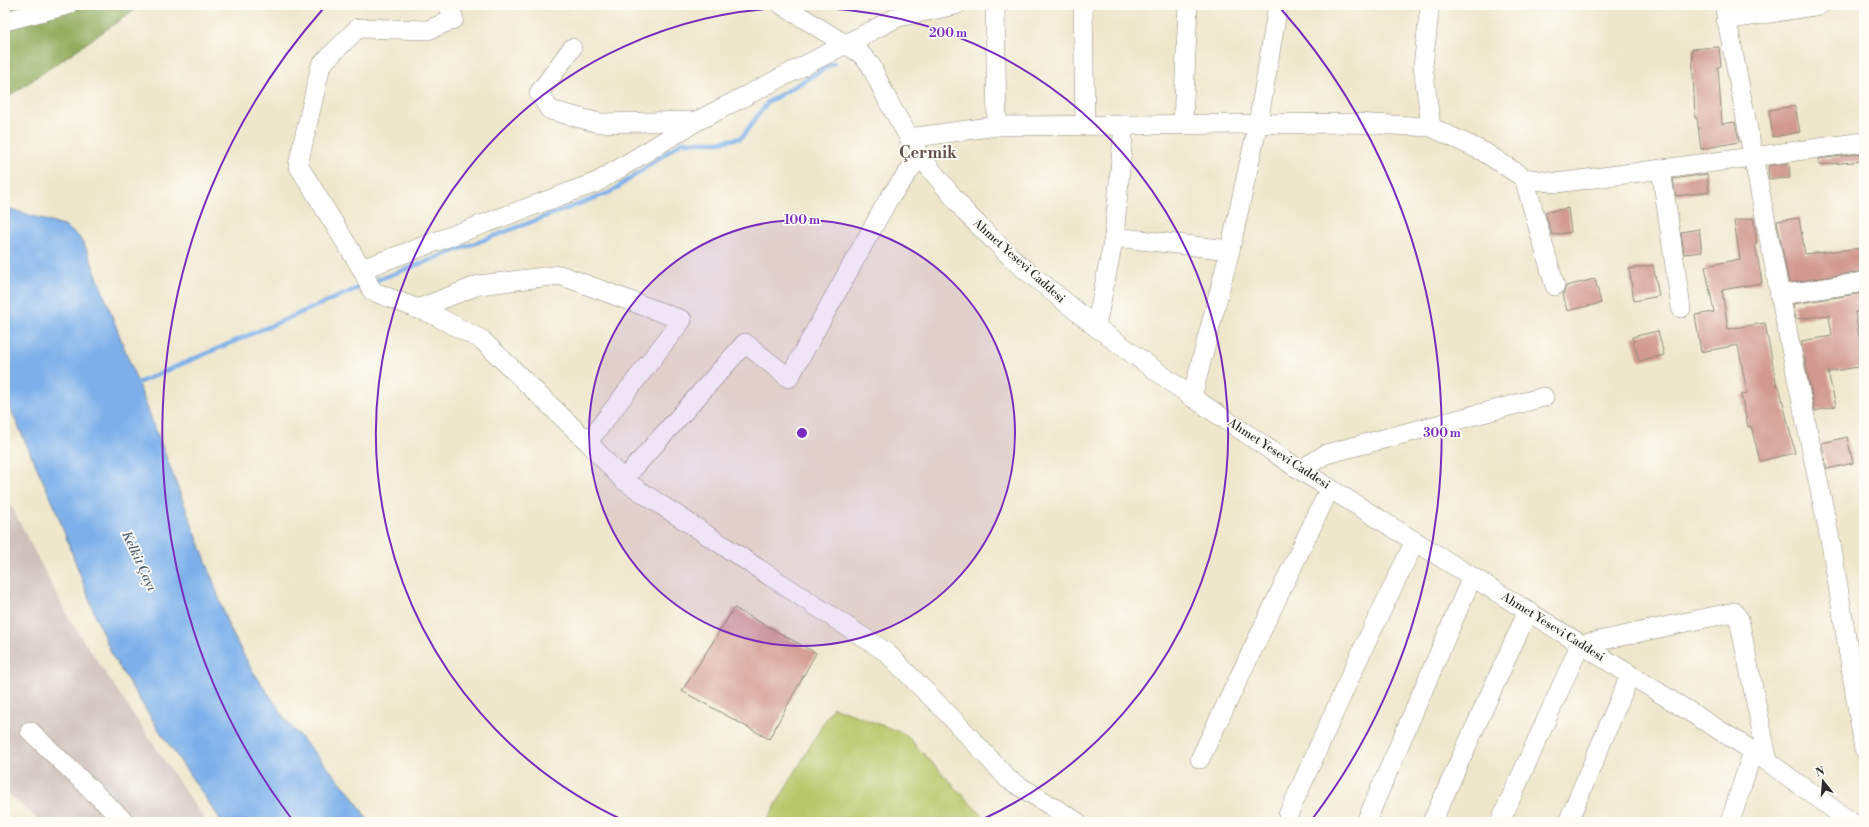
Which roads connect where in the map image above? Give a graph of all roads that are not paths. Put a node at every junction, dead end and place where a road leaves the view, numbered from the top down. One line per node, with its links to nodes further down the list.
1 (68, 5): 14 (street)
2 (448, 5): 32 (street)
3 (782, 5): 12 (street, Ahmet Yesevi Caddesi)
4 (956, 5): 11 (street)
5 (995, 5): 22 (street)
6 (1084, 5): 20 (street)
7 (1188, 5): 18 (street)
8 (1278, 5): 19 (street)
9 (1430, 5): 23 (street)
10 (1820, 5): 13 (street)
11 (897, 11): 15 (street)
12 (802, 12): 15 (street, Ahmet Yesevi Caddesi)
13 (1724, 12): 27 (street)
14 (5, 21)
15 (847, 44): 17 (street); 24 (street, Ahmet Yesevi Caddesi)
16 (572, 48): 17 (street)
17 (697, 121): 32 (street)
18 (1183, 123): 19 (street); 21 (street)
19 (1258, 124): 23 (street); 31 (street)
20 (1085, 125): 21 (street); 22 (street)
21 (1124, 125): 30 (street)
22 (997, 126): 24 (street)
23 (1431, 127): 29 (street)
24 (909, 138): 26 (street, Ahmet Yesevi Caddesi)
25 (1864, 142): 27 (street)
26 (920, 156): 38 (street, Ahmet Yesevi Caddesi); 43 (street)
27 (1754, 157): 28 (street); 35 (street)
28 (1662, 169): 29 (street); 36 (street)
29 (1524, 178): 34 (street)
30 (1114, 237): 31 (street); 38 (street)
31 (1230, 250): 39 (street)
32 (367, 279): 37 (street)
33 (1864, 282): 35 (street)
34 (1555, 286)
35 (1780, 295): 51 (street)
36 (1681, 308)
37 (417, 309): 41 (street); 41 (street)
38 (1096, 327): 39 (street, Ahmet Yesevi Caddesi)
39 (1192, 396): 42 (street, Ahmet Yesevi Caddesi)
40 (1544, 397): 42 (street)
41 (588, 442): 43 (street)
42 (1300, 470): 44 (street, Ahmet Yesevi Caddesi)
43 (623, 480): 56 (street)
44 (1330, 488): 45 (street, Ahmet Yesevi Caddesi); 53 (street)
45 (1415, 541): 46 (street, Ahmet Yesevi Caddesi); 54 (street)
46 (1472, 577): 47 (street, Ahmet Yesevi Caddesi); 57 (street)
47 (1528, 611): 48 (street, Ahmet Yesevi Caddesi); 58 (street)
48 (1580, 645): 49 (street, Ahmet Yesevi Caddesi); 52 (street); 59 (street)
49 (1630, 675): 52 (street, Ahmet Yesevi Caddesi); 60 (street)
50 (30, 731): 55 (street)
51 (1864, 749)
52 (1760, 757): 61 (street); 62 (street, Ahmet Yesevi Caddesi)
53 (1200, 759)
54 (1288, 814)
55 (125, 822)
56 (1077, 822)
57 (1366, 822)
58 (1432, 822)
59 (1500, 822)
60 (1568, 822)
61 (1730, 822)
62 (1851, 822)

